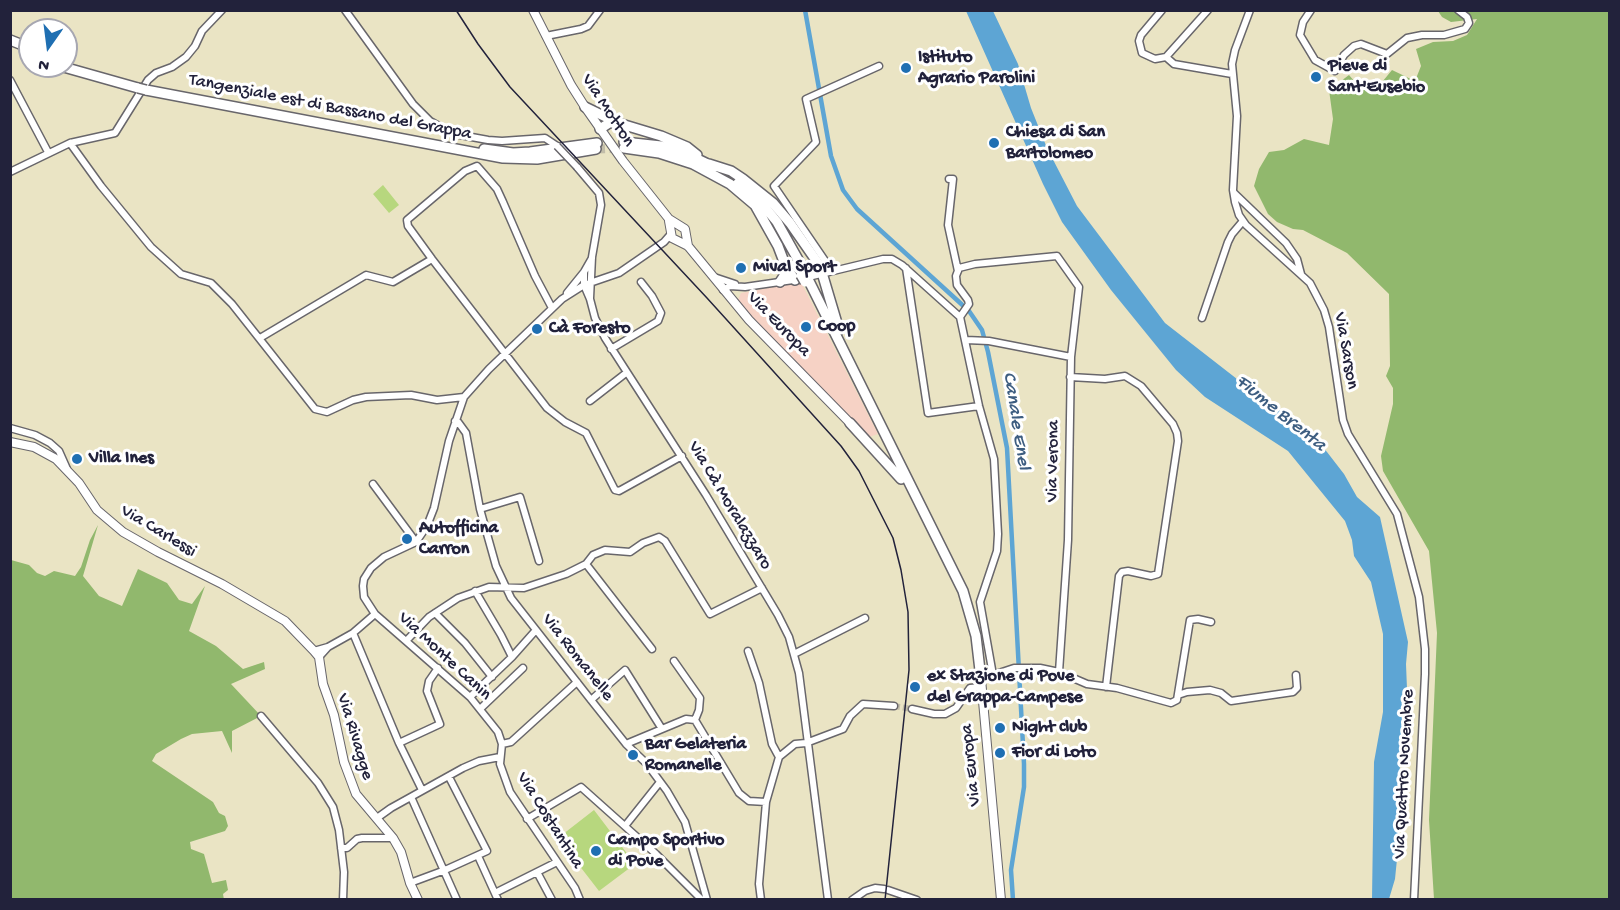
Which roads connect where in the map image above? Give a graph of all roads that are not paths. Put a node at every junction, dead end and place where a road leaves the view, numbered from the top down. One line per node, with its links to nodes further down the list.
1 (222, 10): 21 (street)
2 (345, 10): 33 (street, bridge)
3 (533, 10): 10 (main road, Via Motton)
4 (600, 10): 10 (street)
5 (1162, 10): 11 (street)
6 (1208, 10): 11 (street)
7 (1250, 10): 15 (street, Via Sarson)
8 (1311, 10): 9 (street)
9 (1458, 10)
10 (546, 36): 18 (main road, Via Motton)
11 (1166, 57): 15 (street)
12 (78, 66): 17 (highway, Tangenziale est di Bassano del Grappa)
13 (879, 66): 39 (street)
14 (78, 70): 17 (highway, Tangenziale est di Bassano del Grappa)
15 (1232, 74): 27 (street, Via Sarson)
16 (10, 80): 23 (street)
17 (144, 86): 22 (highway, Tangenziale est di Bassano del Grappa)
18 (585, 107): 19 (highway); 20 (main road, Via Motton)
19 (618, 123): 20 (highway); 24 (highway)
20 (600, 129): 30 (main road, Via Motton)
21 (70, 143): 23 (street); 54 (street)
22 (597, 146)
23 (48, 152): 25 (street)
24 (707, 163): 28 (highway); 39 (highway); 42 (highway)
25 (10, 172)
26 (949, 178): 37 (street)
27 (1234, 192): 29 (street, Via Sarson); 40 (street)
28 (755, 205): 35 (highway); 42 (highway)
29 (1243, 221): 40 (street, Via Sarson); 53 (street)
30 (675, 234): 31 (main road); 31 (main road); 32 (main road, Via Europa); 45 (street)
31 (686, 235): 32 (main road, Via Europa)
32 (688, 246): 41 (main road, Via Europa)
33 (592, 257): 38 (street); 45 (street, Via Cà Moralazzaro)
34 (432, 260): 51 (street); 54 (street); 57 (street)
35 (786, 267): 42 (highway); 44 (highway)
36 (906, 268): 39 (street); 52 (street); 64 (street)
37 (958, 271): 52 (street); 59 (street, Via Verona)
38 (584, 272): 46 (street); 50 (street)
39 (827, 272): 42 (street); 58 (highway)
40 (1301, 274): 89 (street, Via Sarson)
41 (711, 276): 47 (street); 48 (main road, Via Europa)
42 (803, 279): 44 (street); 58 (highway); 70 (highway)
43 (641, 282): 56 (street)
44 (780, 282): 47 (street)
45 (592, 283): 46 (street); 49 (street, Via Cà Moralazzaro)
46 (584, 285): 49 (street, Via Cà Moralazzaro); 50 (street)
47 (745, 287): 48 (street)
48 (724, 292): 66 (main road, Via Europa)
49 (590, 298): 56 (street, Via Cà Moralazzaro)
50 (562, 299): 51 (street)
51 (552, 308): 57 (street)
52 (961, 314): 55 (street)
53 (1202, 318)
54 (260, 338): 62 (street)
55 (966, 340): 59 (street); 64 (street)
56 (612, 349): 60 (street, Via Cà Moralazzaro)
57 (507, 353): 62 (street); 69 (street)
58 (846, 355): 70 (highway)
59 (1071, 357): 61 (street, Via Verona)
60 (626, 373): 63 (street); 69 (street, Via Cà Moralazzaro)
61 (1070, 377): 97 (street, Via Verona); 103 (street)
62 (464, 397): 65 (street)
63 (590, 401)
64 (979, 406): 98 (street)
65 (455, 421): 74 (street, Via Romanelle); 75 (street)
66 (850, 423): 73 (highway)
67 (10, 428): 71 (street)
68 (10, 442): 71 (main road, Via Carlessi)
69 (682, 456): 78 (street, Via Cà Moralazzaro)
70 (896, 459): 73 (highway)
71 (69, 473): 91 (main road, Via Carlessi)
72 (373, 484): 75 (street)
73 (915, 497): 102 (highway, Via Europa)
74 (480, 509): 76 (street); 79 (street, Via Romanelle)
75 (416, 542): 82 (street)
76 (539, 561)
77 (586, 564): 78 (street); 79 (street); 88 (street)
78 (762, 588): 92 (street, Via Cà Moralazzaro)
79 (506, 589): 80 (street); 85 (street, Via Romanelle)
80 (475, 591): 81 (street); 93 (street)
81 (435, 613): 87 (street); 100 (street)
82 (375, 614): 86 (street); 87 (street, Via Monte Canin)
83 (865, 618): 92 (street)
84 (1211, 622): 104 (street)
85 (536, 630): 93 (street); 101 (street, Via Romanelle)
86 (353, 633): 91 (street); 114 (street)
87 (407, 640): 95 (street, Via Monte Canin)
88 (652, 649)
89 (1425, 649): 147 (street, Via Quattro Novembre)
90 (748, 651): 118 (street)
91 (316, 654): 124 (main road, Via Rivagge)
92 (794, 654): 113 (street, Via Cà Moralazzaro)
93 (512, 657): 100 (street)
94 (674, 661): 111 (street)
95 (438, 668): 105 (street, Via Monte Canin); 114 (street)
96 (523, 668): 108 (street)
97 (1059, 672): 98 (street); 103 (street)
98 (993, 675): 102 (street)
99 (1296, 675): 104 (street)
100 (492, 677): 105 (street)
101 (577, 682): 106 (street, Via Romanelle); 115 (street)
102 (981, 683): 109 (street); 146 (main road, Via Europa)
103 (1106, 687): 104 (street)
104 (1178, 695)
105 (470, 697): 108 (street, Via Monte Canin)
106 (591, 700): 112 (street); 116 (street, Via Romanelle)
107 (894, 706): 113 (street)
108 (480, 709): 115 (street, Via Monte Canin)
109 (912, 709)
110 (261, 717): 128 (street)
111 (695, 720): 112 (street); 123 (street)
112 (662, 729): 116 (street)
113 (806, 742): 118 (street); 143 (street, Via Cà Moralazzaro)
114 (399, 743): 121 (street)
115 (502, 744): 117 (street)
116 (626, 744): 120 (street, Via Romanelle)
117 (500, 756): 119 (street); 125 (street, Via Costantina)
118 (779, 757): 123 (street)
119 (449, 777): 121 (street); 129 (street)
120 (660, 782): 126 (street); 141 (street, Via Romanelle)
121 (422, 790): 122 (street)
122 (411, 797): 124 (street); 131 (street)
123 (766, 802): 142 (street)
124 (377, 818): 127 (main road, Via Rivagge)
125 (527, 819): 126 (street); 130 (street, Via Costantina)
126 (626, 826): 140 (street)
127 (393, 838): 128 (street); 133 (main road, Via Rivagge)
128 (341, 848): 135 (street)
129 (478, 856): 131 (street); 134 (street)
130 (556, 862): 132 (street); 139 (street, Via Costantina)
131 (445, 870): 133 (street); 137 (street)
132 (537, 872): 134 (street); 138 (street)
133 (410, 883): 136 (main road, Via Rivagge)
134 (496, 896)
135 (343, 900)
136 (418, 900)
137 (458, 900)
138 (552, 900)
139 (580, 900)
140 (702, 900)
141 (707, 900)
142 (761, 900)
143 (828, 900)
144 (852, 900): 145 (street)
145 (917, 900)
146 (1001, 900)
147 (1414, 900)

